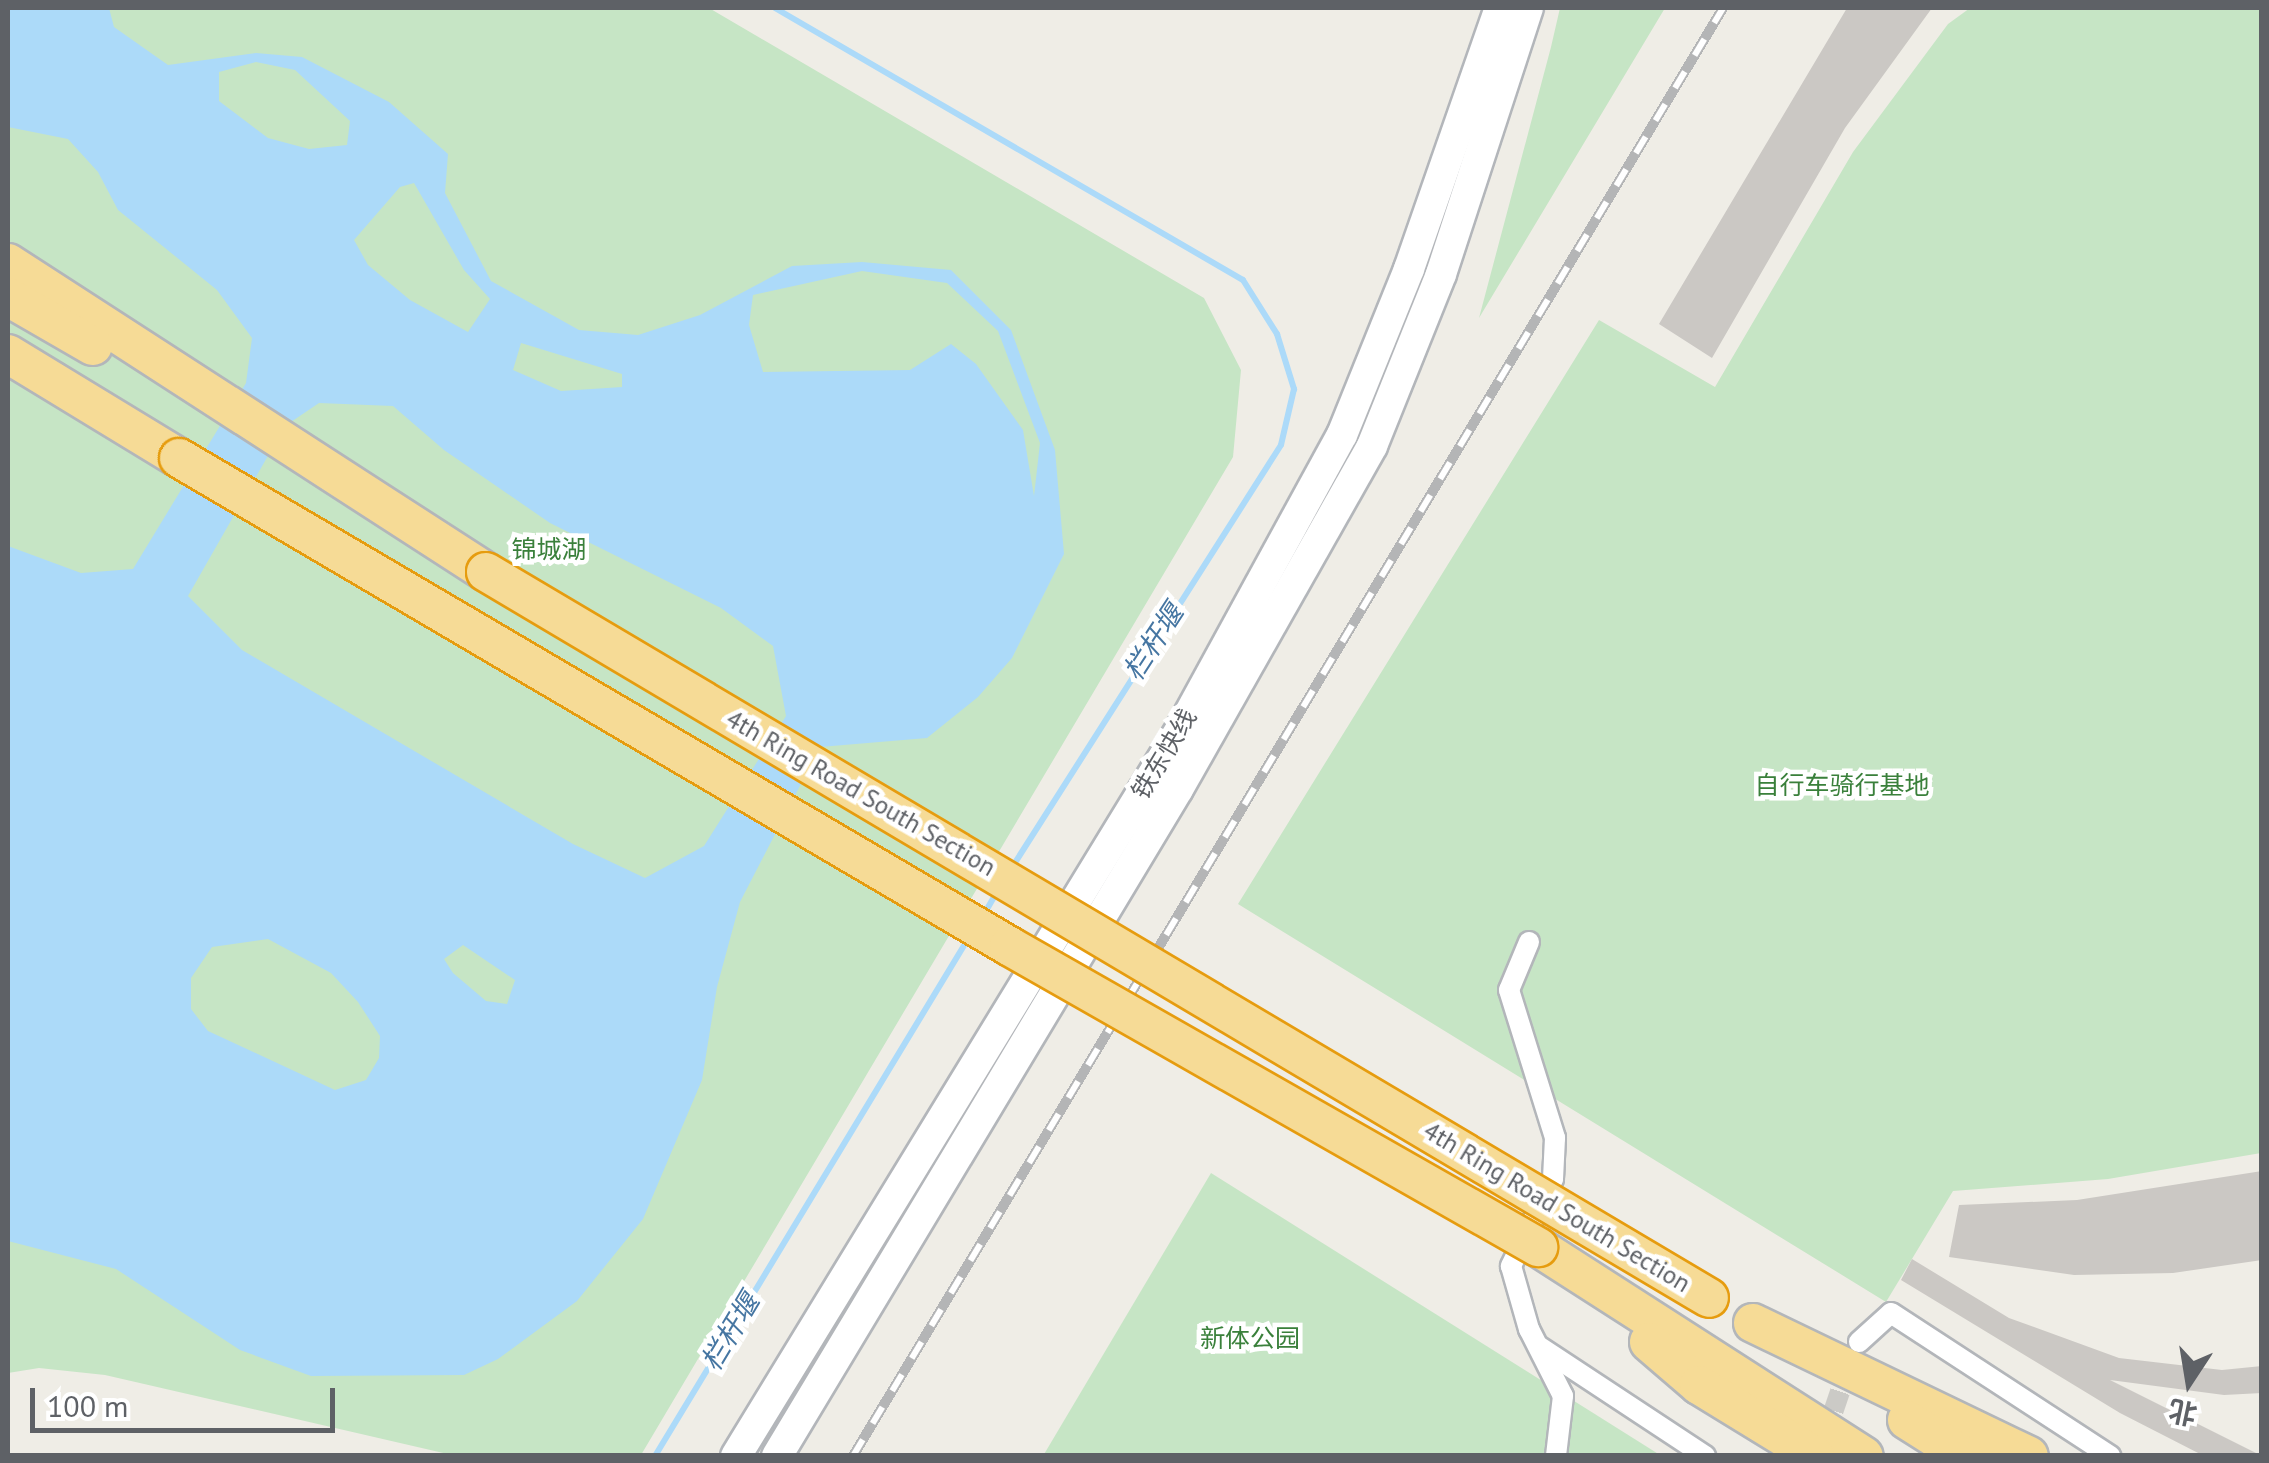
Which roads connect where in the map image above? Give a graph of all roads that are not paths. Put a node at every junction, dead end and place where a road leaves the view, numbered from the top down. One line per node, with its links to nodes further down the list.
1 (1500, 8): 14 (main road, 铁东快线)
2 (1528, 8): 15 (main road, 铁东快线)
3 (8, 263): 8 (highway)
4 (8, 297): 8 (highway, 4th Ring Road South Section)
5 (8, 354): 7 (highway, 4th Ring Road South Section)
6 (8, 378): 7 (highway)
7 (179, 458): 10 (highway, 4th Ring Road South Section, bridge)
8 (486, 572): 11 (highway, 4th Ring Road South Section, bridge)
9 (1529, 942): 13 (street)
10 (1538, 1247): 18 (highway); 19 (highway, 4th Ring Road South Section)
11 (1753, 1323): 20 (highway); 21 (highway)
12 (1859, 1342): 22 (street)
13 (1538, 1346): 16 (street); 17 (street)
14 (736, 1456)
15 (777, 1456)
16 (1556, 1456)
17 (1706, 1456)
18 (1815, 1456)
19 (1864, 1456)
20 (1964, 1456)
21 (2029, 1456)
22 (2110, 1456)

